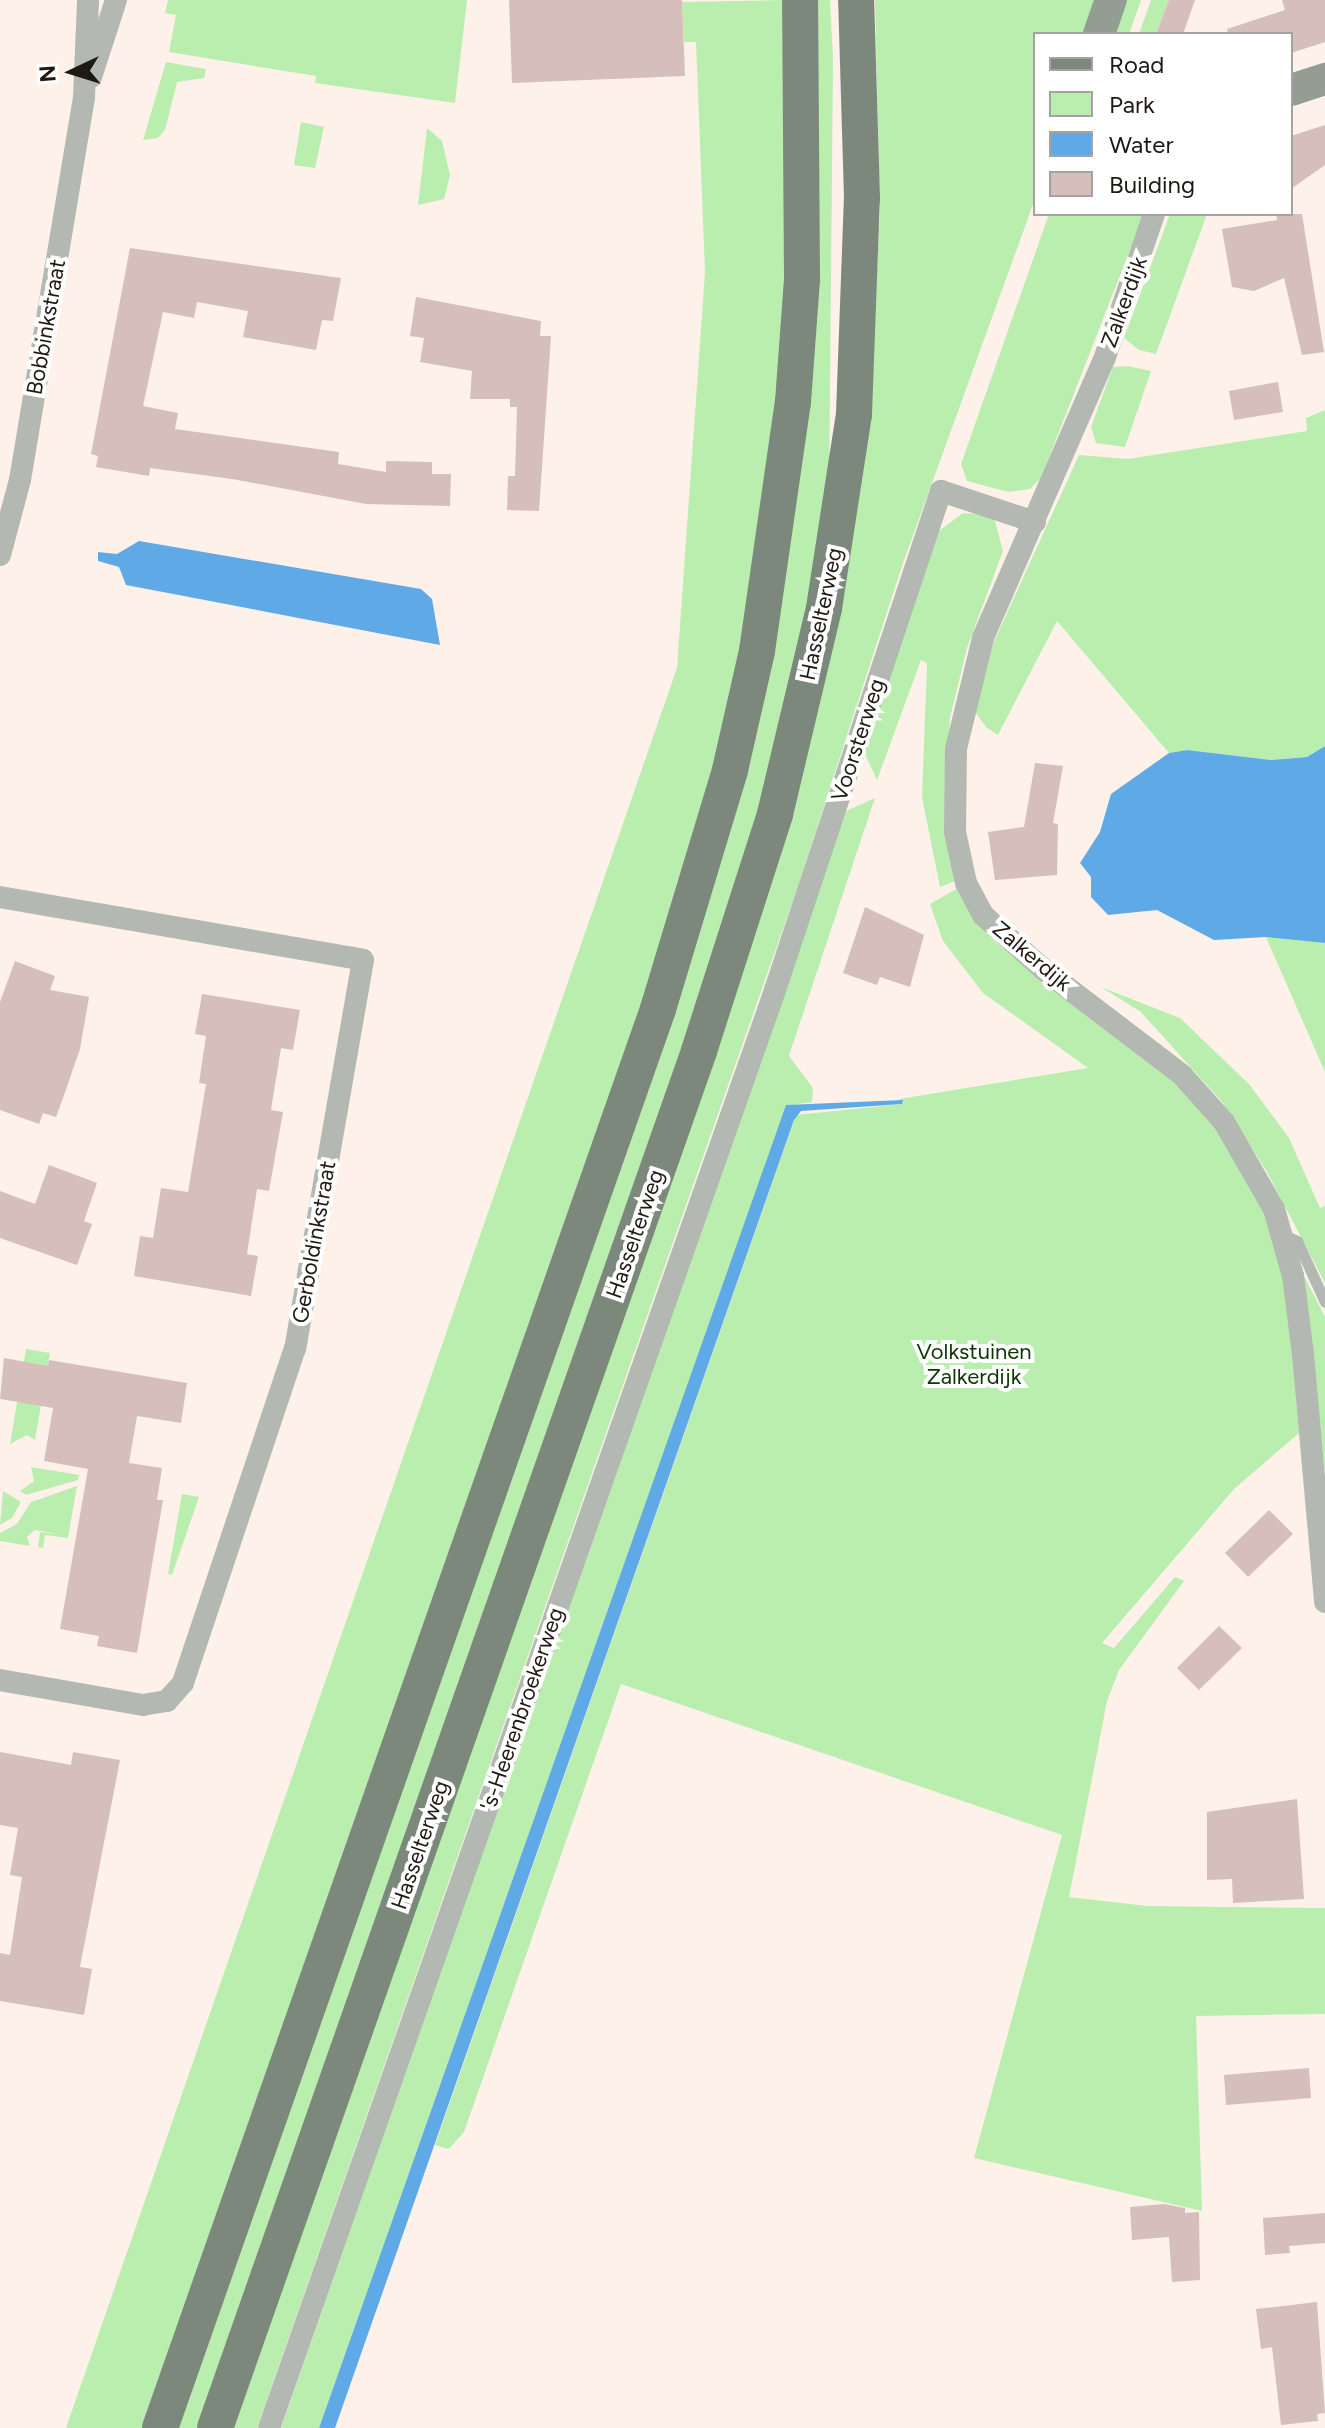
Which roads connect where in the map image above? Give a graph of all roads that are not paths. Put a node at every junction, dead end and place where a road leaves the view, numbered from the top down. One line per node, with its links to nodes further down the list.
1 (88, 0): 9 (street, Bobbinkstraat)
2 (116, 0): 9 (street, Bobbinkstraat)
3 (800, 0): 19 (main road)
4 (856, 0): 20 (main road, Hasselterweg)
5 (1111, 0): 6 (street)
6 (1100, 32)
7 (1325, 79): 8 (street)
8 (1293, 89)
9 (84, 97): 12 (street, Bobbinkstraat)
10 (1153, 216): 11 (street, Zalkerdijk)
11 (1035, 522): 14 (street, Voorsterweg); 15 (street, Zalkerdijk)
12 (0, 555)
13 (0, 897): 18 (street, Gerboldinkstraat)
14 (775, 990): 21 (street, 's-Heerenbroekerweg)
15 (1282, 1234): 16 (lane, Zalkerdijk); 17 (street, Zalkerdijk)
16 (1325, 1302)
17 (1325, 1602)
18 (0, 1680)
19 (160, 2428)
20 (215, 2428)
21 (269, 2428)

